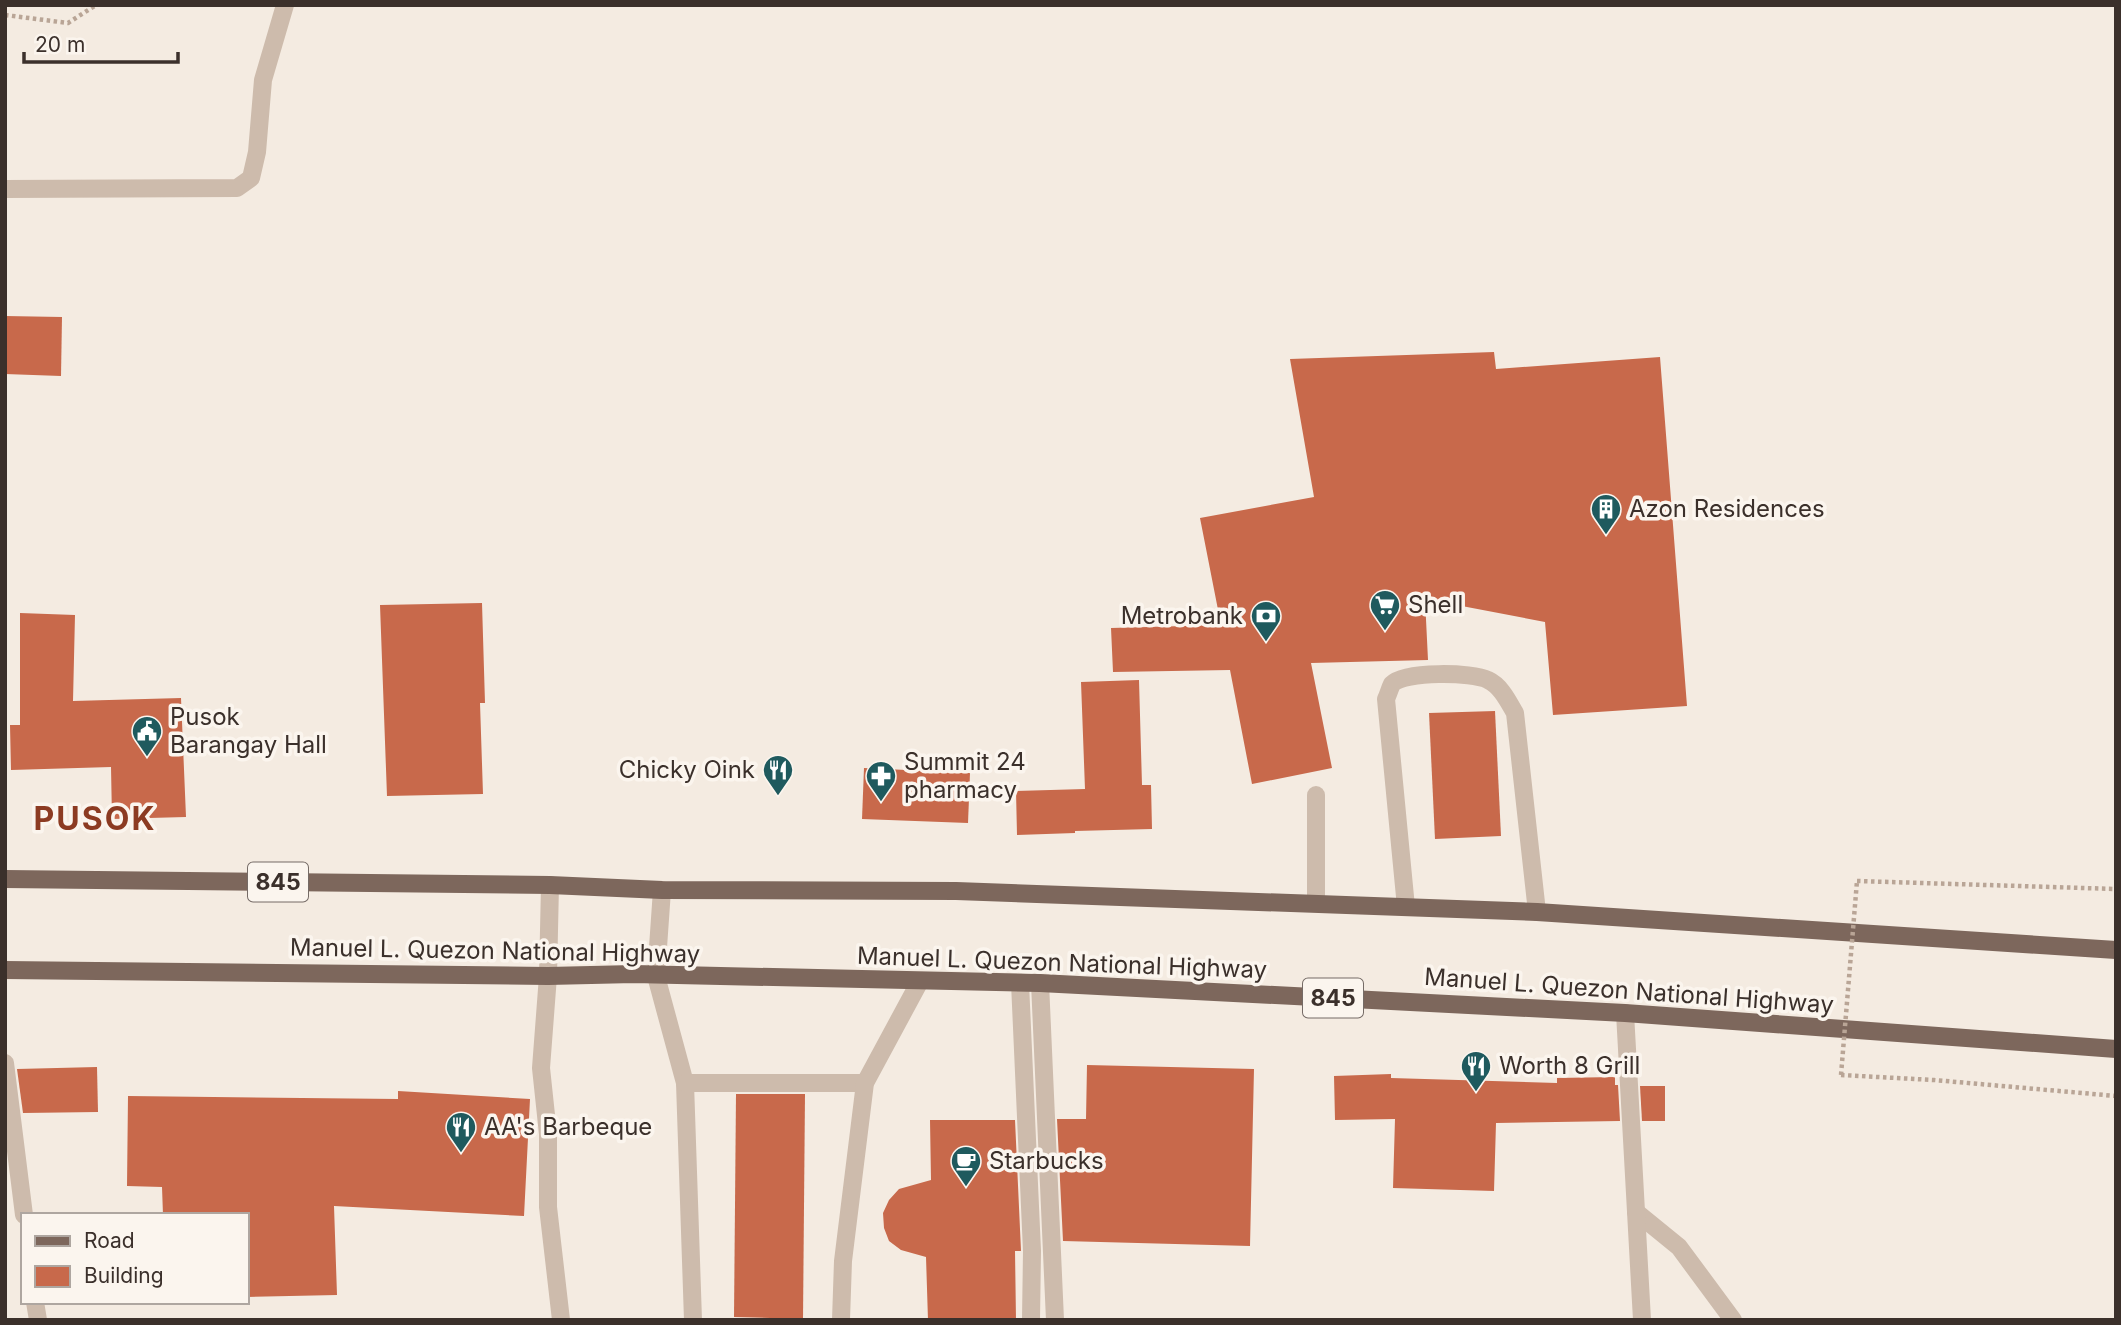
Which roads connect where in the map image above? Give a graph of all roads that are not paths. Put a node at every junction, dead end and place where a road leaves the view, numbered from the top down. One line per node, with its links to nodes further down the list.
1 (285, 5): 2 (street)
2 (5, 189)
3 (1316, 795): 7 (street)
4 (5, 878): 5 (main road, 845)
5 (550, 886): 6 (main road, 845); 12 (street)
6 (662, 890): 7 (main road, 845); 13 (street)
7 (1316, 903): 8 (main road, 845)
8 (1406, 907): 9 (main road, 845); 9 (street)
9 (1537, 912): 10 (main road, 845)
10 (2116, 950)
11 (5, 970): 12 (main road, Manuel L. Quezon National Highway / 845)
12 (548, 976): 13 (main road, Manuel L. Quezon National Highway / 845); 24 (street)
13 (656, 976): 14 (main road, Manuel L. Quezon National Highway / 845); 20 (street)
14 (920, 982): 15 (main road, Manuel L. Quezon National Highway / 845); 21 (street)
15 (1020, 983): 16 (main road, Manuel L. Quezon National Highway / 845); 27 (street)
16 (1040, 983): 17 (main road, Manuel L. Quezon National Highway / 845); 28 (street)
17 (1625, 1013): 18 (main road, Manuel L. Quezon National Highway / 845); 22 (street)
18 (2116, 1049)
19 (5, 1063): 23 (street)
20 (685, 1083): 21 (street); 25 (street)
21 (865, 1083): 26 (street)
22 (1636, 1212): 29 (street); 30 (street)
23 (24, 1213)
24 (561, 1320)
25 (693, 1320)
26 (841, 1320)
27 (1031, 1320)
28 (1055, 1320)
29 (1642, 1320)
30 (1733, 1320)

